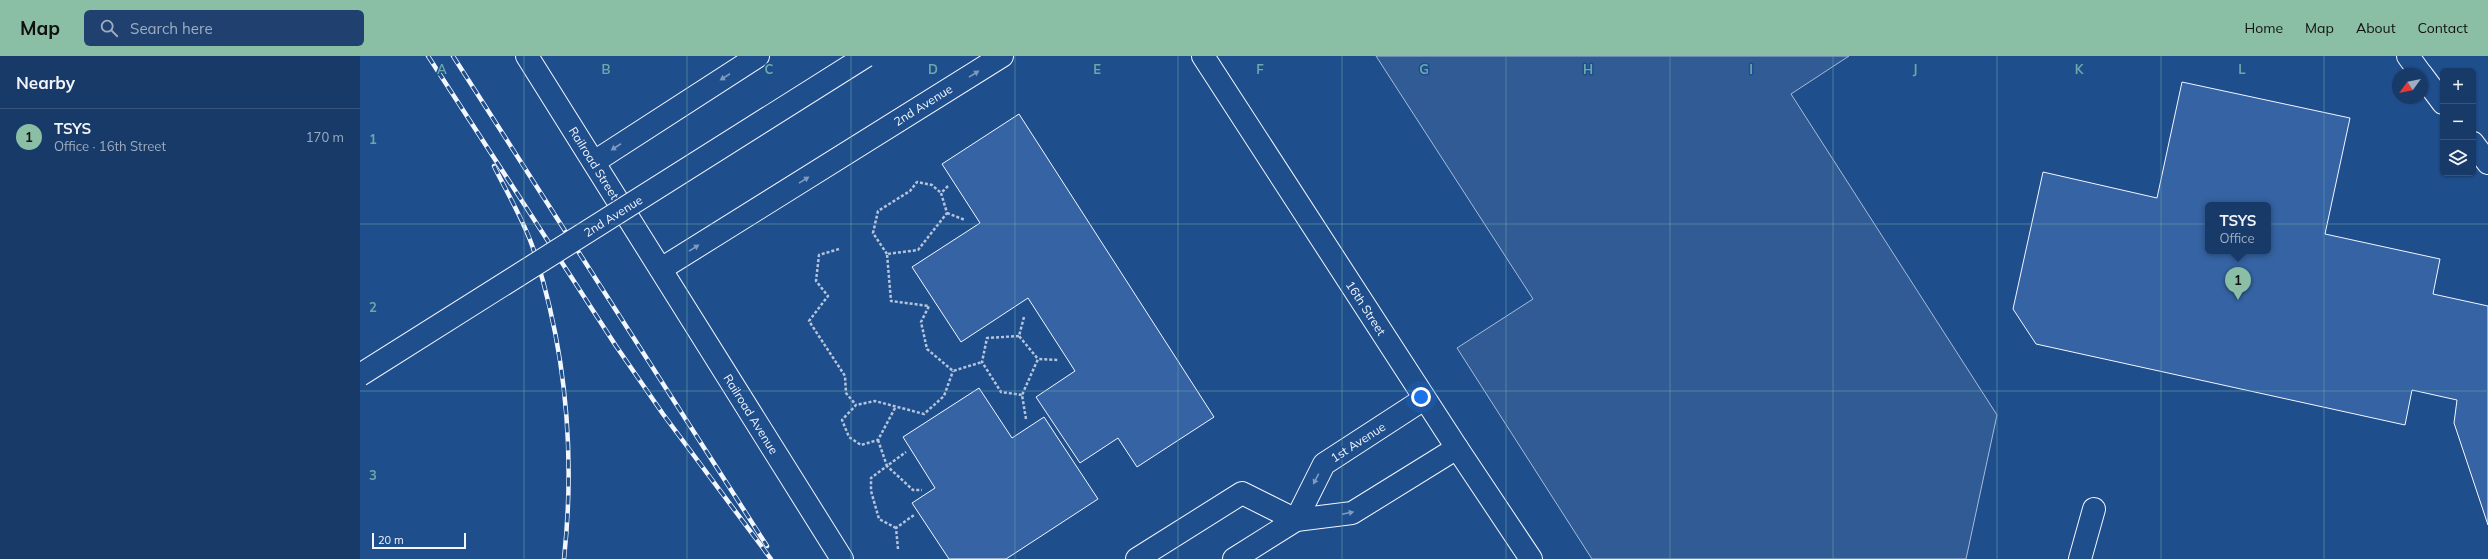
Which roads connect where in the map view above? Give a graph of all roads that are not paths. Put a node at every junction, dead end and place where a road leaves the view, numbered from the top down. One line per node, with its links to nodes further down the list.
1 (527, 56): 11 (street, Railroad Street)
2 (758, 56): 11 (street, one-way to 11)
3 (866, 56): 14 (street, 2nd Avenue, bridge)
4 (1002, 56): 13 (street, 2nd Avenue, one-way to 4)
5 (1203, 56): 15 (street, 16th Street)
6 (2408, 56): 7 (street)
7 (2417, 68)
8 (2428, 82): 9 (street)
9 (2440, 99)
10 (2476, 147): 12 (street)
11 (594, 162): 13 (street, Railroad Street)
12 (2488, 163)
13 (661, 269): 19 (street, Railroad Avenue)
14 (360, 375)
15 (1424, 399): 16 (street, 16th Street); 18 (street, 1st Avenue, one-way to 18)
16 (1457, 448): 18 (street, one-way to 16); 22 (street, 16th Street)
17 (2094, 508): 23 (street)
18 (1296, 520): 20 (street); 21 (street)
19 (842, 559)
20 (1137, 559)
21 (1234, 559)
22 (1531, 559)
23 (2080, 559)

